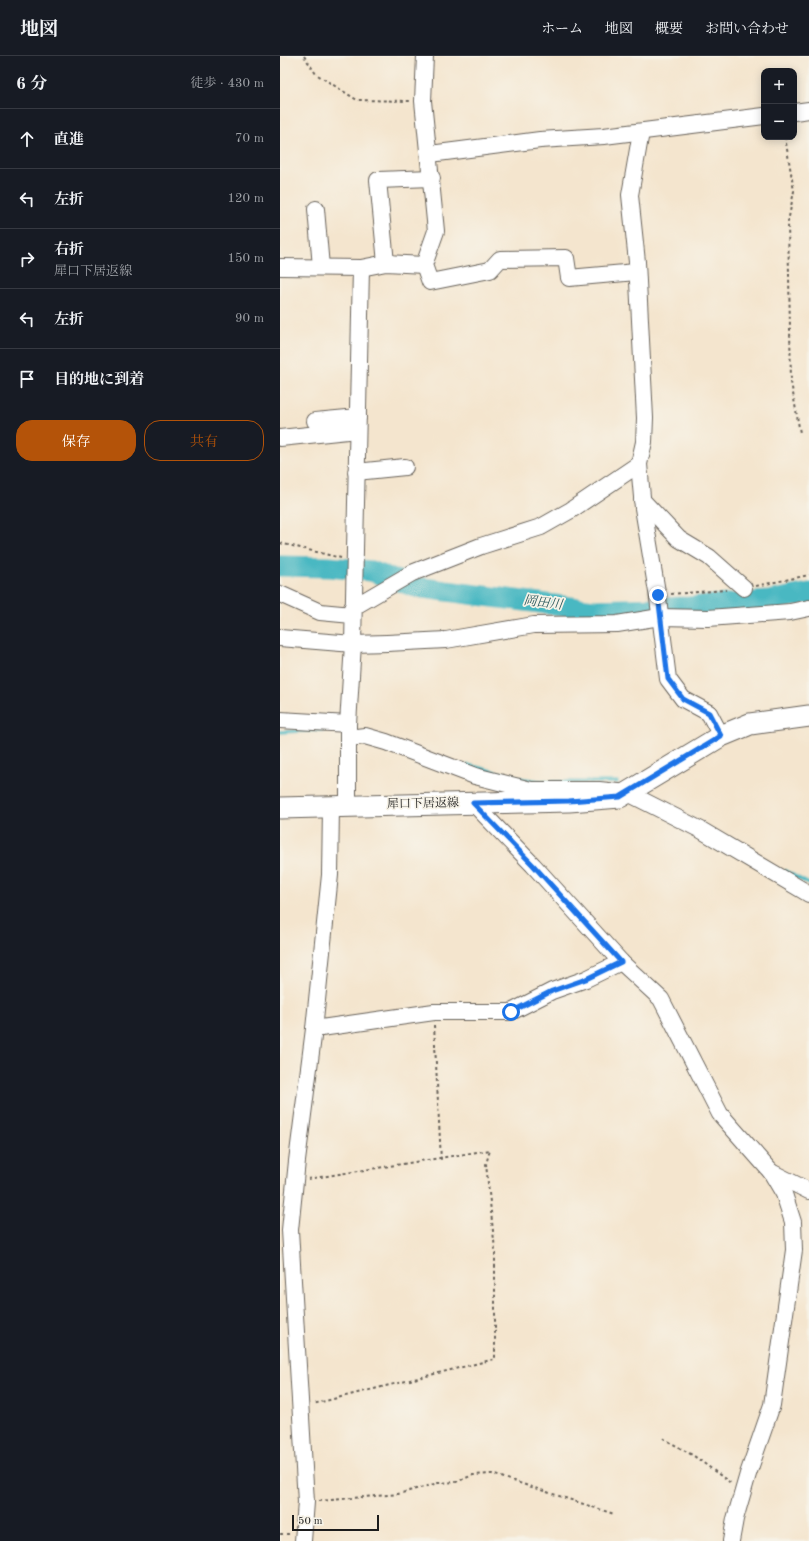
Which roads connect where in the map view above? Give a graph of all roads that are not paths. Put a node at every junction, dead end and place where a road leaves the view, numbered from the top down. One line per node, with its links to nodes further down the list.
1 (426, 56): 6 (street)
2 (809, 110): 3 (street)
3 (797, 112)
4 (761, 116): 5 (street)
5 (641, 132): 6 (street); 14 (street)
6 (430, 154): 7 (street)
7 (432, 178): 9 (street); 10 (street)
8 (316, 209): 12 (street)
9 (386, 263): 10 (street); 13 (street)
10 (424, 265): 14 (street)
11 (280, 267): 12 (street)
12 (321, 267): 13 (street)
13 (361, 268): 16 (street)
14 (636, 272): 18 (street)
15 (315, 421): 16 (street)
16 (357, 424): 17 (street); 20 (street)
17 (280, 438)
18 (639, 464): 21 (street); 25 (street)
19 (405, 467): 20 (street)
20 (356, 472): 25 (street)
21 (642, 500): 22 (street); 26 (street)
22 (744, 588)
23 (280, 594): 25 (street)
24 (809, 608): 26 (street)
25 (352, 612): 28 (street)
26 (660, 617): 28 (street); 32 (street)
27 (280, 638): 28 (street)
28 (353, 644): 31 (street)
29 (809, 716): 32 (main road, 犀口下居返線)
30 (280, 720): 31 (street)
31 (348, 731): 33 (street); 35 (street)
32 (721, 736): 33 (main road, 犀口下居返線)
33 (628, 793): 34 (main road, 犀口下居返線); 37 (street)
34 (473, 803): 35 (main road, 犀口下居返線); 38 (street)
35 (340, 806): 36 (main road, 犀口下居返線); 39 (street)
36 (280, 808)
37 (809, 894)
38 (621, 962): 39 (street); 40 (street)
39 (314, 1029): 42 (street)
40 (771, 1172): 41 (street); 43 (street)
41 (809, 1191)
42 (303, 1541)
43 (731, 1541)

